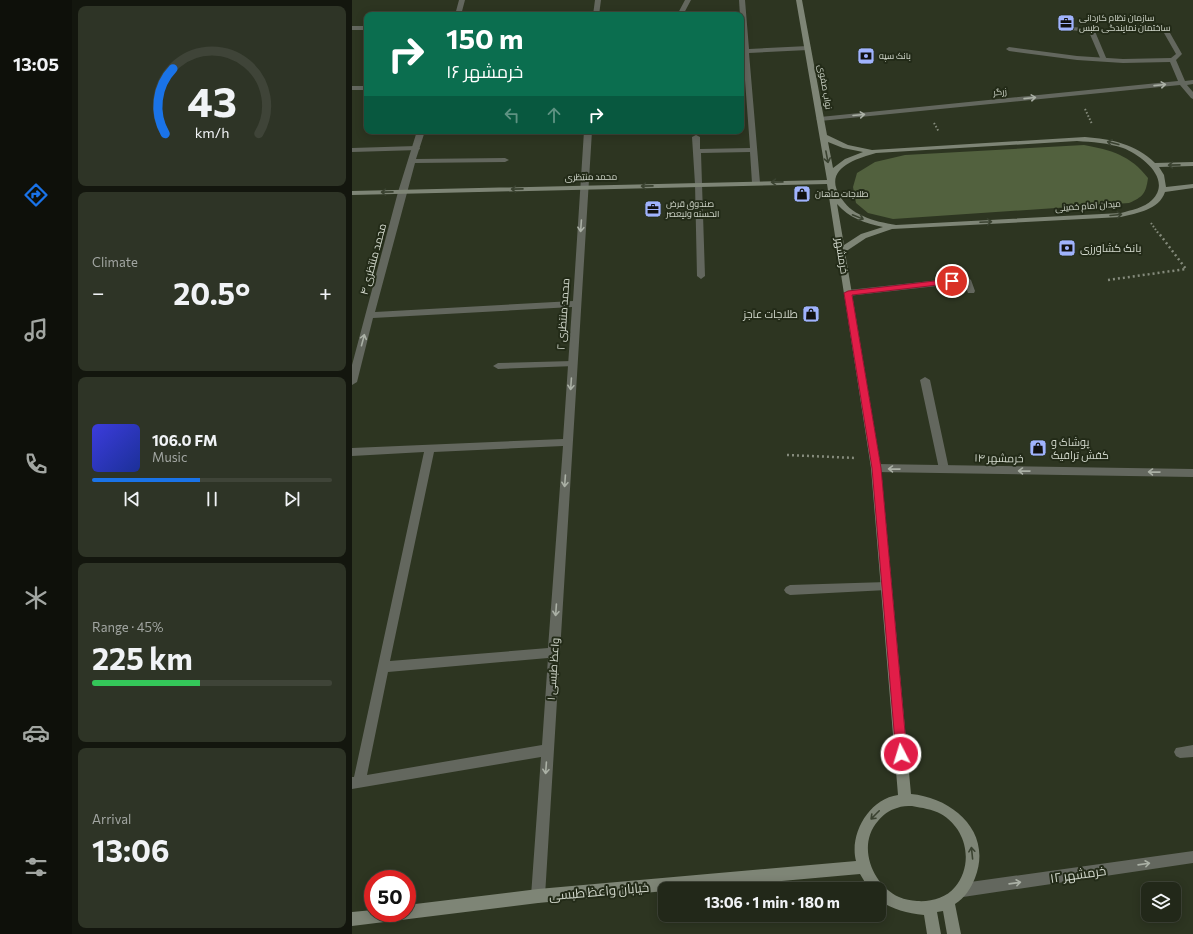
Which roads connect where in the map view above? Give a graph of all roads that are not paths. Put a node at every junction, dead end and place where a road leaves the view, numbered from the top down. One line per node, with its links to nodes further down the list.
1 (462, 0): 6 (street)
2 (598, 0): 7 (street)
3 (688, 0): 8 (street)
4 (742, 0): 9 (street)
5 (799, 0): 14 (main road, نواب صفوی)
6 (459, 12)
7 (596, 12)
8 (682, 12)
9 (742, 12)
10 (352, 28): 11 (street)
11 (364, 28)
12 (1062, 28): 17 (street)
13 (1167, 33): 18 (street)
14 (808, 48): 16 (street); 25 (main road, نواب صفوی)
15 (1009, 49): 17 (street)
16 (744, 51)
17 (1104, 60): 18 (street)
18 (1172, 60): 21 (street)
19 (744, 61): 32 (street)
20 (1193, 82): 21 (street, زرگر)
21 (1182, 83): 24 (street); 25 (street, زرگر, one-way to 21)
22 (352, 88): 23 (street)
23 (364, 88)
24 (1193, 97)
25 (820, 118): 28 (main road, نواب صفوی)
26 (420, 134): 30 (street, محمد منتظری ۴)
27 (588, 134): 43 (street, محمد منتظری ۲)
28 (823, 136): 34 (main road); 40 (main road, نواب صفوی, one-way to 40)
29 (696, 137): 33 (street)
30 (416, 148): 31 (street); 36 (street, محمد منتظری ۴)
31 (352, 150)
32 (753, 150): 33 (street); 39 (street)
33 (697, 151): 41 (street)
34 (875, 151): 38 (main road, one-way to 34); 40 (main road)
35 (505, 160): 36 (street)
36 (412, 161): 45 (street, محمد منتظری ۴)
37 (1193, 164): 38 (main road, one-way to 38)
38 (1154, 165): 44 (main road)
39 (756, 183): 40 (main road, محمد منتظری, one-way to 39); 41 (main road, محمد منتظری)
40 (831, 183): 47 (main road, میدان امام خمینی, one-way to 47); 48 (main road, خرمشهر)
41 (699, 184): 43 (main road, محمد منتظری, one-way to 43); 49 (street)
42 (1193, 186): 44 (main road)
43 (584, 187): 45 (main road, محمد منتظری, one-way to 45); 52 (street, محمد منتظری ۲, one-way to 52)
44 (1163, 190): 47 (main road, میدان امام خمینی, one-way to 44)
45 (402, 192): 46 (main road, محمد منتظری, one-way to 46); 53 (street, محمد منتظری ۴)
46 (352, 193)
47 (896, 227): 48 (main road)
48 (842, 251): 51 (main road, خرمشهر)
49 (701, 276)
50 (971, 291): 51 (street)
51 (848, 293): 61 (main road, خرمشهر)
52 (576, 304): 53 (street); 54 (street, محمد منتظری ۲)
53 (370, 315): 56 (street, محمد منتظری ۴, one-way to 53)
54 (572, 364): 55 (street); 58 (street, محمد منتظری ۲, one-way to 58)
55 (498, 366)
56 (352, 380)
57 (925, 380): 62 (street)
58 (567, 442): 59 (street); 66 (street, واعظ طبسی ۱, one-way to 66)
59 (430, 448): 60 (street); 67 (street)
60 (352, 452)
61 (876, 464): 62 (street, خرمشهر ۱۴, one-way to 61); 64 (main road, خرمشهر)
62 (944, 469): 63 (street, خرمشهر ۱۴, one-way to 62)
63 (1193, 473)
64 (887, 586): 65 (street); 72 (main road, خرمشهر)
65 (790, 590)
66 (554, 653): 67 (street); 68 (street, واعظ طبسی ۱)
67 (384, 667): 71 (street)
68 (547, 750): 71 (street); 77 (street, واعظ طبسی ۱, one-way to 77)
69 (1180, 752): 70 (street)
70 (1193, 752)
71 (356, 782)
72 (905, 799): 74 (main road, one-way to 74); 76 (main road, one-way to 72)
73 (1193, 858): 76 (street, خرمشهر ۱۲, one-way to 73)
74 (863, 867): 75 (main road); 77 (main road, خیابان واعظ طبسی)
75 (871, 882)
76 (963, 890): 79 (main road)
77 (538, 896): 81 (main road, خیابان واعظ طبسی)
78 (886, 896): 80 (main road)
79 (948, 902): 80 (main road); 85 (main road)
80 (930, 908): 84 (main road)
81 (416, 911)
82 (364, 918): 83 (main road)
83 (352, 919)
84 (934, 934)
85 (954, 934)

